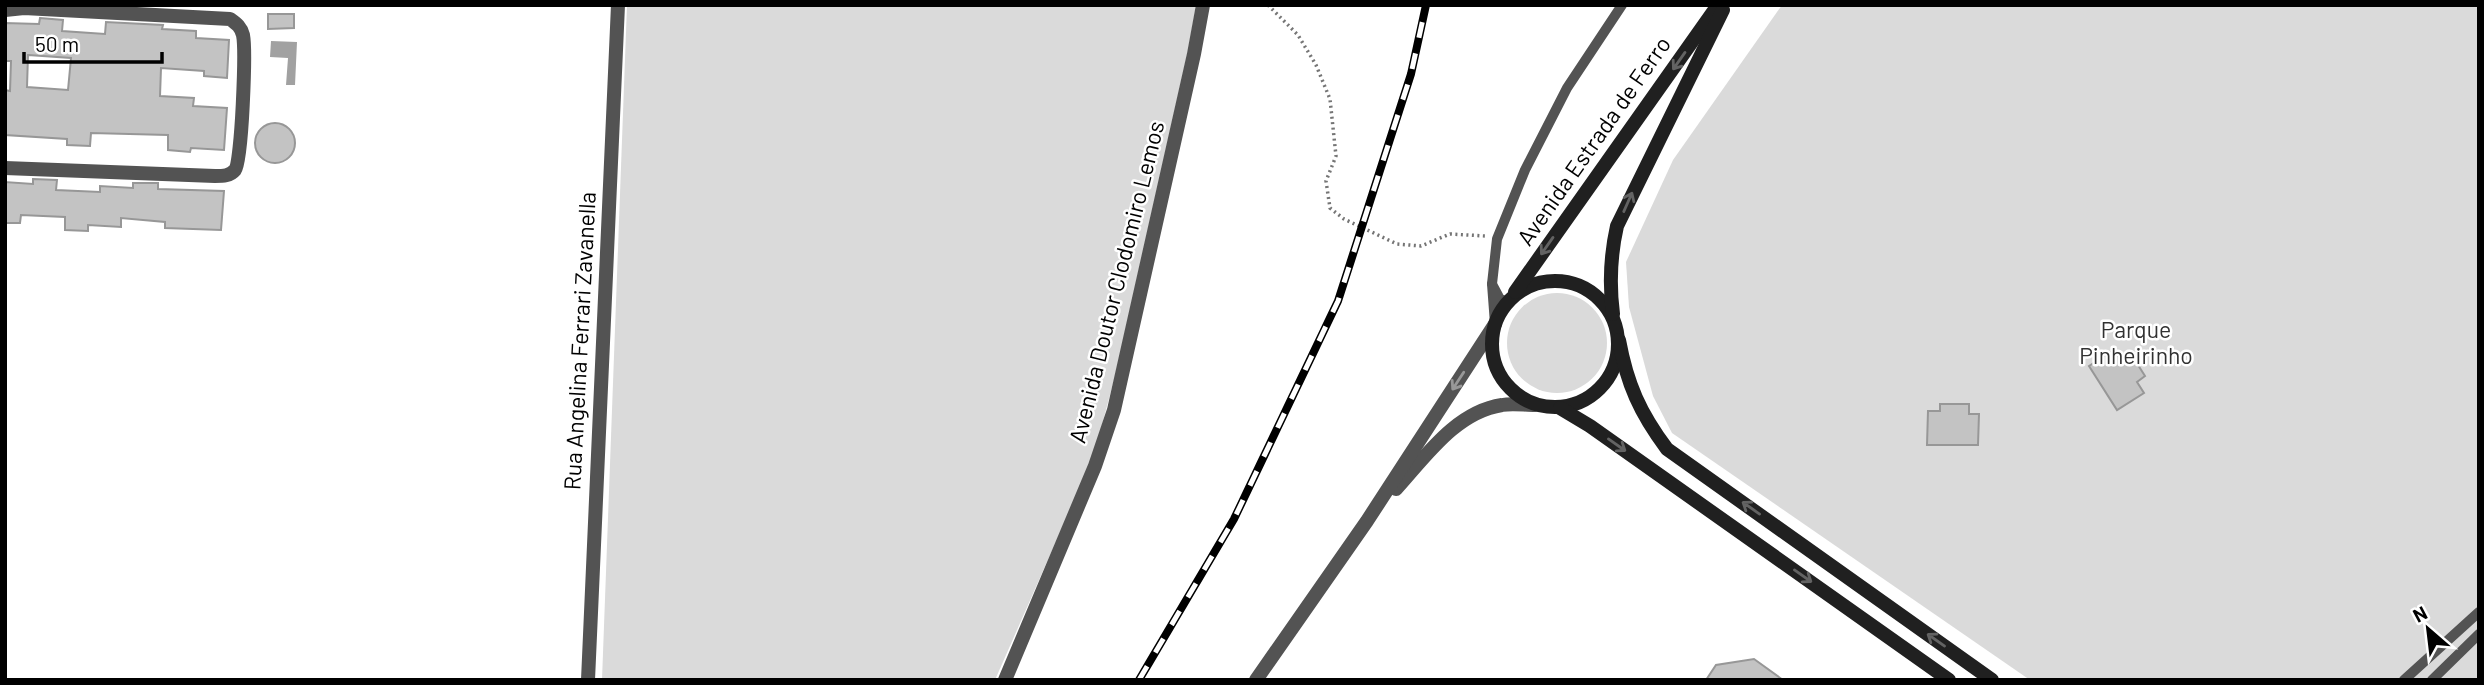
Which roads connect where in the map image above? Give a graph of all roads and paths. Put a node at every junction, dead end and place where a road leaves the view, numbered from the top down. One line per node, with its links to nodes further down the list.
1 (618, 5): 20 (street, Rua Angelina Ferrari Zavanella)
2 (1203, 5): 21 (street, Avenida Doutor Clodomiro Lemos)
3 (1268, 5): 9 (path)
4 (1622, 5): 9 (lane)
5 (1718, 5): 11 (main road, Avenida Estrada de Ferro, one-way to 11)
6 (1726, 5): 12 (main road, Avenida Estrada de Ferro, one-way to 6)
7 (5, 10): 8 (street)
8 (5, 168)
9 (1497, 239): 10 (lane)
10 (1492, 284): 11 (lane); 13 (lane)
11 (1507, 303): 12 (main road, Avenida Estrada de Ferro); 13 (main road, Avenida Estrada de Ferro)
12 (1613, 316): 14 (main road, Avenida Estrada de Ferro)
13 (1495, 324): 15 (main road, Avenida Estrada de Ferro); 17 (street, Avenida Estrada de Ferro, one-way to 17)
14 (1619, 340): 16 (main road, Avenida Estrada de Ferro); 24 (main road, one-way to 14)
15 (1535, 405): 16 (main road, Avenida Estrada de Ferro); 17 (street, Avenida Estrada de Ferro)
16 (1560, 408): 23 (main road, one-way to 23)
17 (1367, 521): 22 (street, Avenida Estrada de Ferro)
18 (2479, 612): 25 (lane)
19 (2479, 634): 26 (lane)
20 (588, 680)
21 (1005, 680)
22 (1256, 680)
23 (1949, 680)
24 (1992, 680)
25 (2404, 680)
26 (2432, 680)

